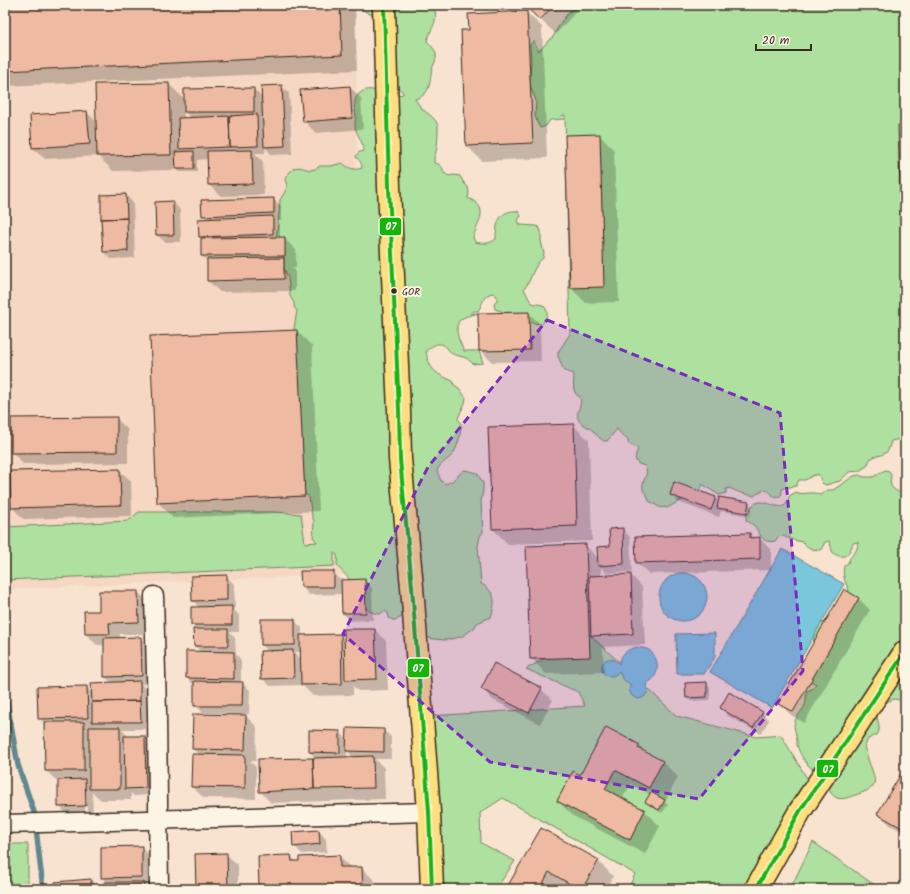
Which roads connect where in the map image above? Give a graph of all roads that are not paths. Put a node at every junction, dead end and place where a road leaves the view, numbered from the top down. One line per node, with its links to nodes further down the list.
1 (384, 5): 4 (main road)
2 (154, 596): 5 (street)
3 (905, 652): 9 (main road)
4 (429, 812): 5 (street); 8 (main road)
5 (158, 820): 6 (street); 7 (street)
6 (5, 824)
7 (159, 889)
8 (432, 889)
9 (756, 889)

